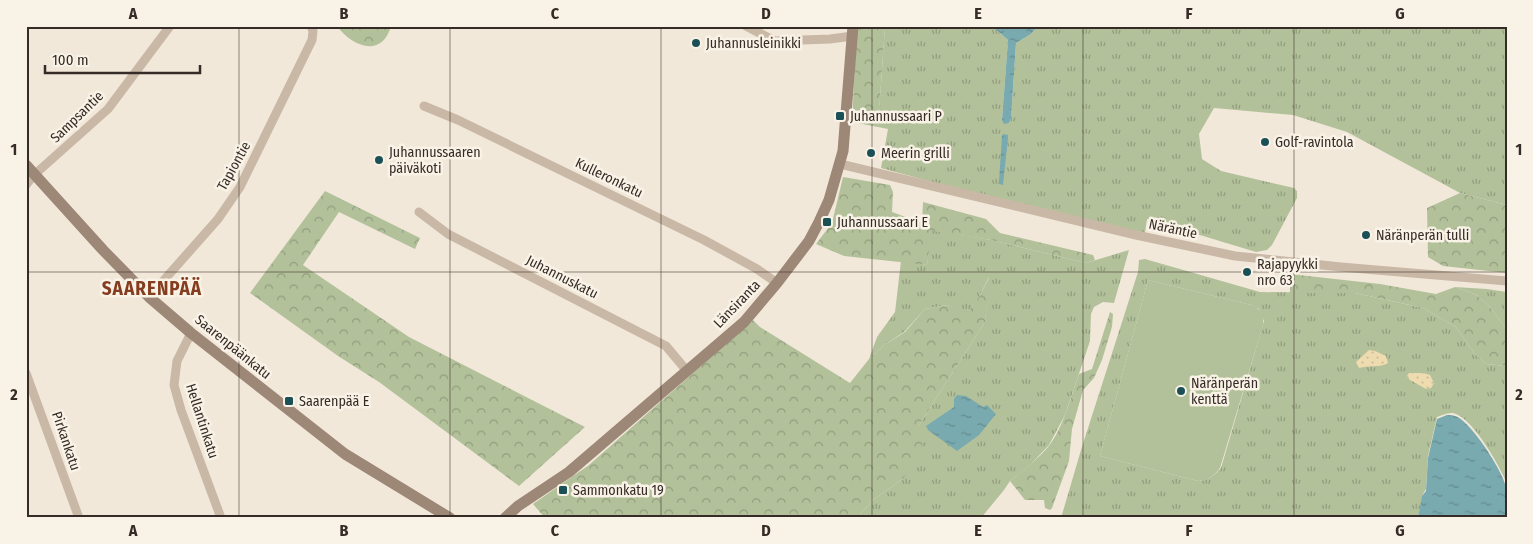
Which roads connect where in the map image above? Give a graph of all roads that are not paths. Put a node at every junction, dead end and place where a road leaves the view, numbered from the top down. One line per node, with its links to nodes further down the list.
1 (170, 26): 8 (street, Sampsantie)
2 (746, 26): 4 (street)
3 (312, 29): 13 (street, Tapiontie)
4 (853, 31): 6 (street, Länsiranta)
5 (424, 106): 12 (street, Kulleronkatu)
6 (840, 164): 11 (street, Näräntie); 12 (street, Länsiranta)
7 (26, 166): 8 (street, Saarenpäänkatu)
8 (34, 175): 9 (street); 13 (street, Saarenpäänkatu)
9 (26, 186)
10 (419, 212): 15 (street, Juhannuskatu)
11 (1507, 281)
12 (777, 283): 15 (street, Länsiranta)
13 (150, 297): 14 (street, Saarenpäänkatu)
14 (191, 333): 18 (street, Hellantinkatu); 19 (street, Saarenpäänkatu)
15 (687, 371): 20 (street, Länsiranta)
16 (26, 373): 17 (street, Pirkankatu)
17 (79, 518)
18 (222, 518)
19 (450, 518)
20 (505, 518)

